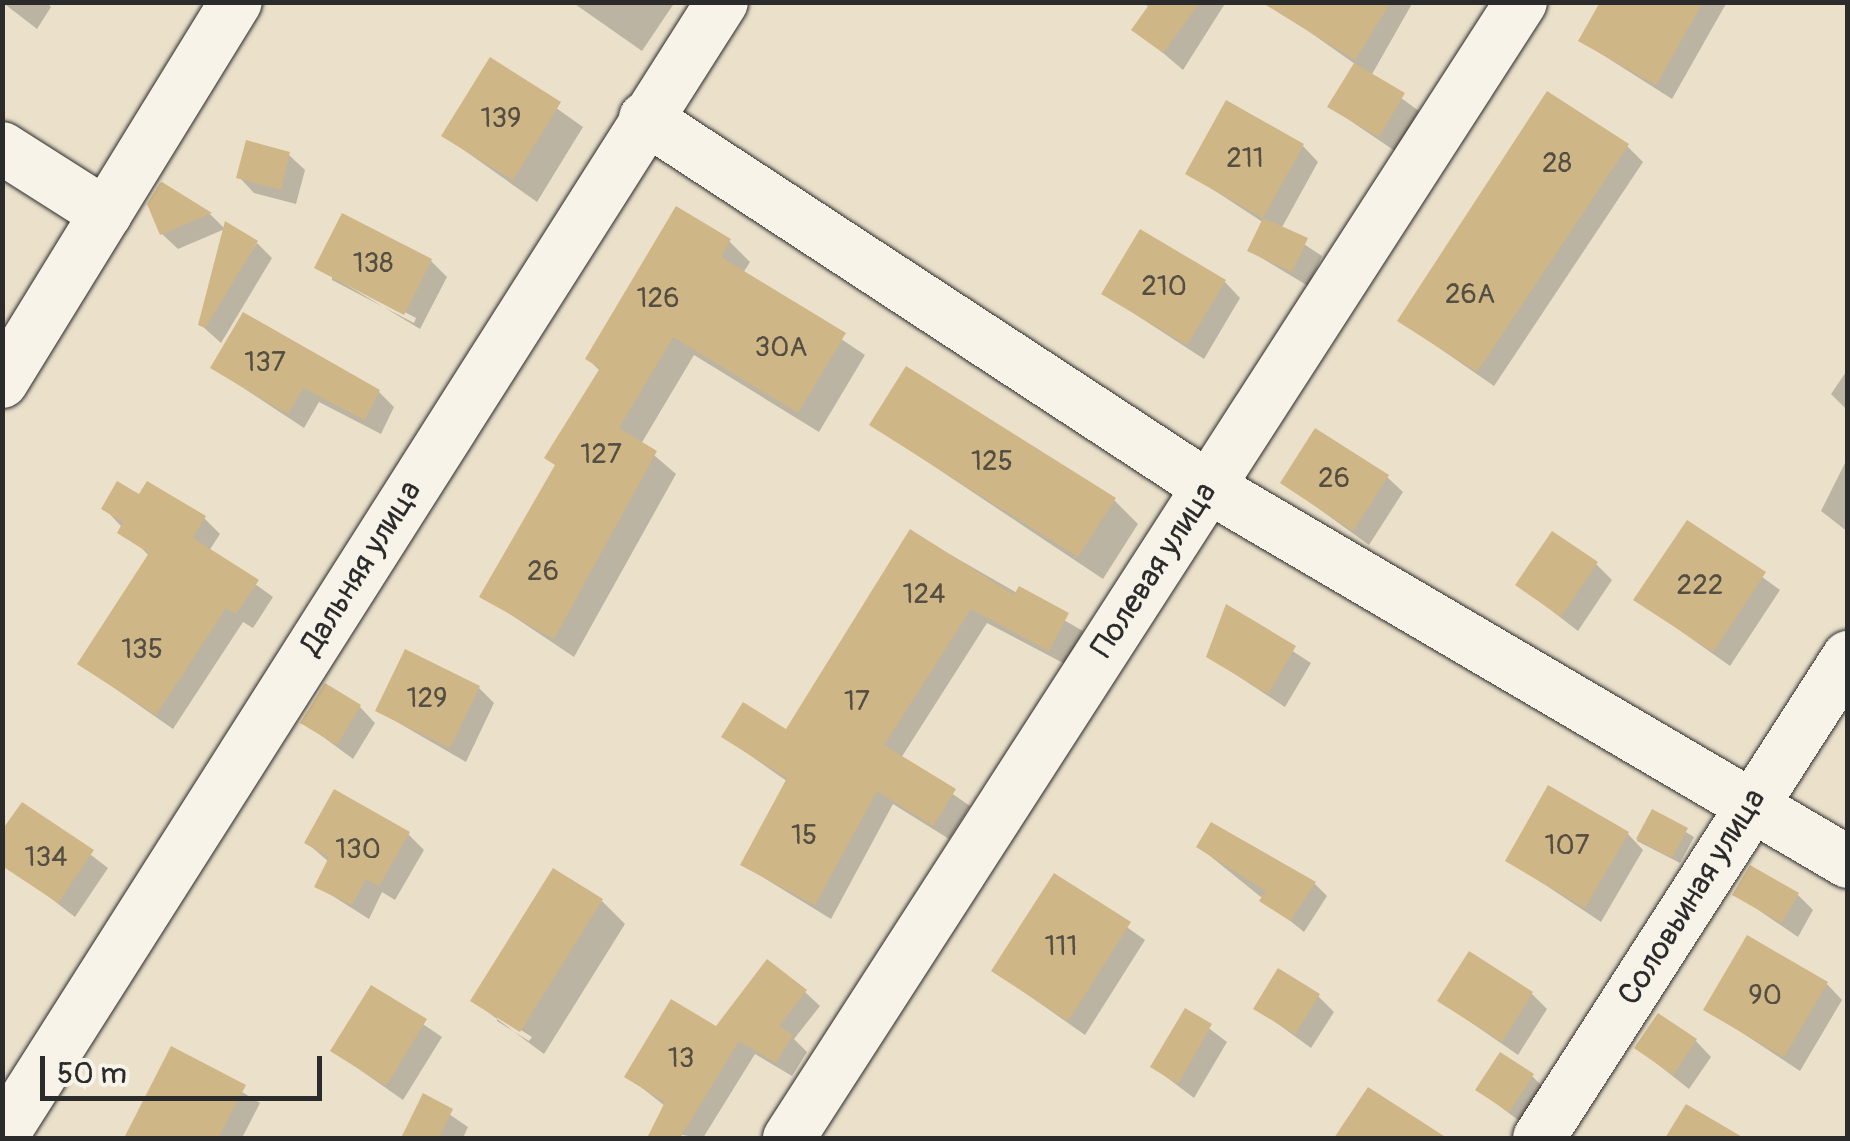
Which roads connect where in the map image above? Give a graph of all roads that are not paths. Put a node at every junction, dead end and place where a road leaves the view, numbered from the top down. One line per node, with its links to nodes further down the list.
1 (236, 2): 6 (street)
2 (722, 2): 4 (street, Дальняя улица)
3 (1521, 2): 8 (street, Полевая улица)
4 (645, 118): 8 (street); 12 (street, Дальняя улица)
5 (2, 148): 6 (street)
6 (106, 214): 7 (street)
7 (2, 382)
8 (1208, 486): 10 (street); 13 (street, Полевая улица)
9 (1848, 657): 10 (street, Соловьиная улица)
10 (1746, 808): 11 (street); 14 (street, Соловьиная улица)
11 (1848, 862)
12 (2, 1136)
13 (788, 1138)
14 (1539, 1138)

